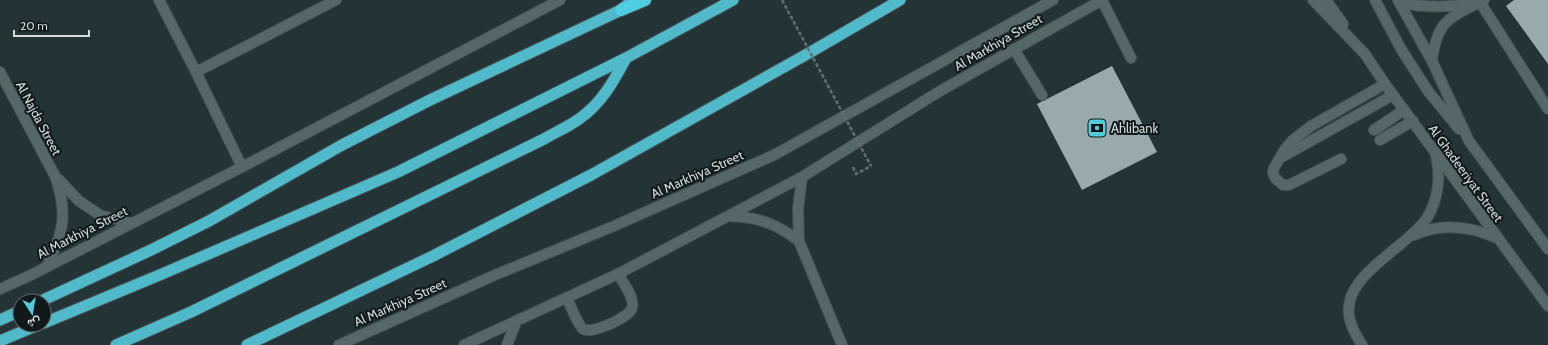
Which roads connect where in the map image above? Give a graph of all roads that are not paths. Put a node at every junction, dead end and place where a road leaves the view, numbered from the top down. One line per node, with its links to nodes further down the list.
1 (159, 0): 22 (street)
2 (336, 0): 22 (street)
3 (560, 0): 35 (street, Al Markhiya Street)
4 (634, 0): 15 (highway)
5 (645, 0): 15 (highway)
6 (733, 0): 18 (highway)
7 (900, 0): 57 (highway, Al Markhiya Street)
8 (1053, 0): 58 (street, Al Markhiya Street)
9 (1102, 0): 16 (street, Al Markhiya Street); 19 (street)
10 (1313, 0): 17 (street, Al Ghadeeriyat Street)
11 (1326, 0): 17 (street, Al Ghadeeriyat Street)
12 (1375, 0): 31 (street, Al Ghadeeriyat Street)
13 (1399, 1): 14 (street); 20 (street, Al Ghadeeriyat Street)
14 (1482, 1): 20 (street); 26 (street)
15 (621, 10): 47 (highway)
16 (1014, 49): 24 (street); 37 (street, Al Markhiya Street)
17 (1365, 54): 23 (street, Al Ghadeeriyat Street)
18 (626, 58): 52 (highway); 56 (highway)
19 (1131, 58)
20 (1432, 61): 31 (street, Al Ghadeeriyat Street)
21 (0, 72): 36 (street, Al Najda Street)
22 (196, 72): 35 (street)
23 (1385, 84): 25 (street, Al Ghadeeriyat Street); 33 (street)
24 (1042, 95)
25 (1393, 95): 27 (street, Al Ghadeeriyat Street); 33 (street)
26 (1548, 109)
27 (1404, 110): 28 (street, Al Ghadeeriyat Street); 29 (street)
28 (1413, 122): 30 (street); 32 (street, Al Ghadeeriyat Street)
29 (1374, 130)
30 (1380, 140)
31 (1469, 141): 43 (street, Al Ghadeeriyat Street)
32 (1436, 153): 40 (street); 41 (street, Al Ghadeeriyat Street)
33 (1280, 158): 34 (street)
34 (1341, 159)
35 (242, 167): 39 (street, Al Markhiya Street)
36 (55, 176): 39 (street, Al Najda Street); 44 (street, Al Najda Street)
37 (802, 177): 38 (street, Al Markhiya Street); 42 (street)
38 (727, 216): 42 (street); 45 (street, Al Markhiya Street)
39 (130, 224): 44 (street, Al Markhiya Street)
40 (1408, 238): 41 (street); 62 (street)
41 (1498, 238): 49 (street, Al Ghadeeriyat Street)
42 (799, 241): 61 (street)
43 (1548, 249)
44 (47, 266): 46 (street, Al Markhiya Street)
45 (618, 274): 48 (street, Al Markhiya Street); 48 (street)
46 (0, 289)
47 (52, 296)
48 (567, 298): 53 (street, Al Markhiya Street)
49 (1548, 306)
50 (12, 315): 51 (highway)
51 (0, 320)
52 (52, 320)
53 (517, 320): 59 (street, Al Markhiya Street); 60 (street)
54 (19, 333): 55 (highway)
55 (0, 341)
56 (116, 345)
57 (247, 345)
58 (339, 345)
59 (464, 345)
60 (507, 345)
61 (842, 345)
62 (1362, 345)

